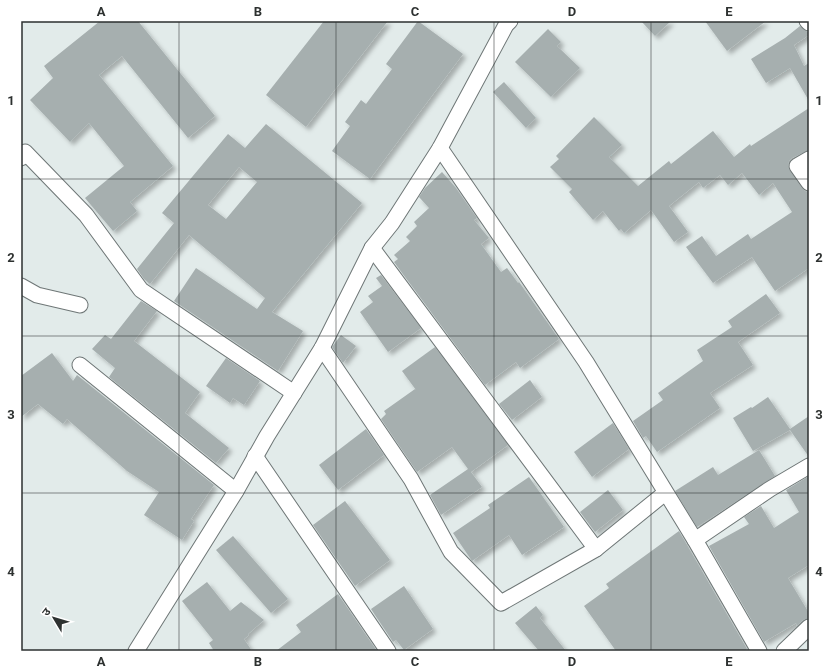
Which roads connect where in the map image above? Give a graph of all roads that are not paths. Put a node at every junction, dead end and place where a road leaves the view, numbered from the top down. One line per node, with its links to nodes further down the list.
1 (510, 21): 2 (street)
2 (440, 148): 6 (street); 15 (street)
3 (21, 158): 11 (street)
4 (809, 159): 5 (street)
5 (809, 183)
6 (372, 248): 9 (street); 17 (street)
7 (21, 286): 8 (street)
8 (80, 305)
9 (322, 348): 11 (street); 17 (street)
10 (80, 366): 14 (street)
11 (294, 393): 12 (street)
12 (255, 456): 14 (street); 20 (street)
13 (809, 466): 16 (street)
14 (236, 491): 19 (street)
15 (665, 493): 16 (street); 17 (street)
16 (695, 540): 21 (street)
17 (596, 549)
18 (809, 627): 22 (street)
19 (136, 651)
20 (388, 651)
21 (759, 651)
22 (784, 651)

